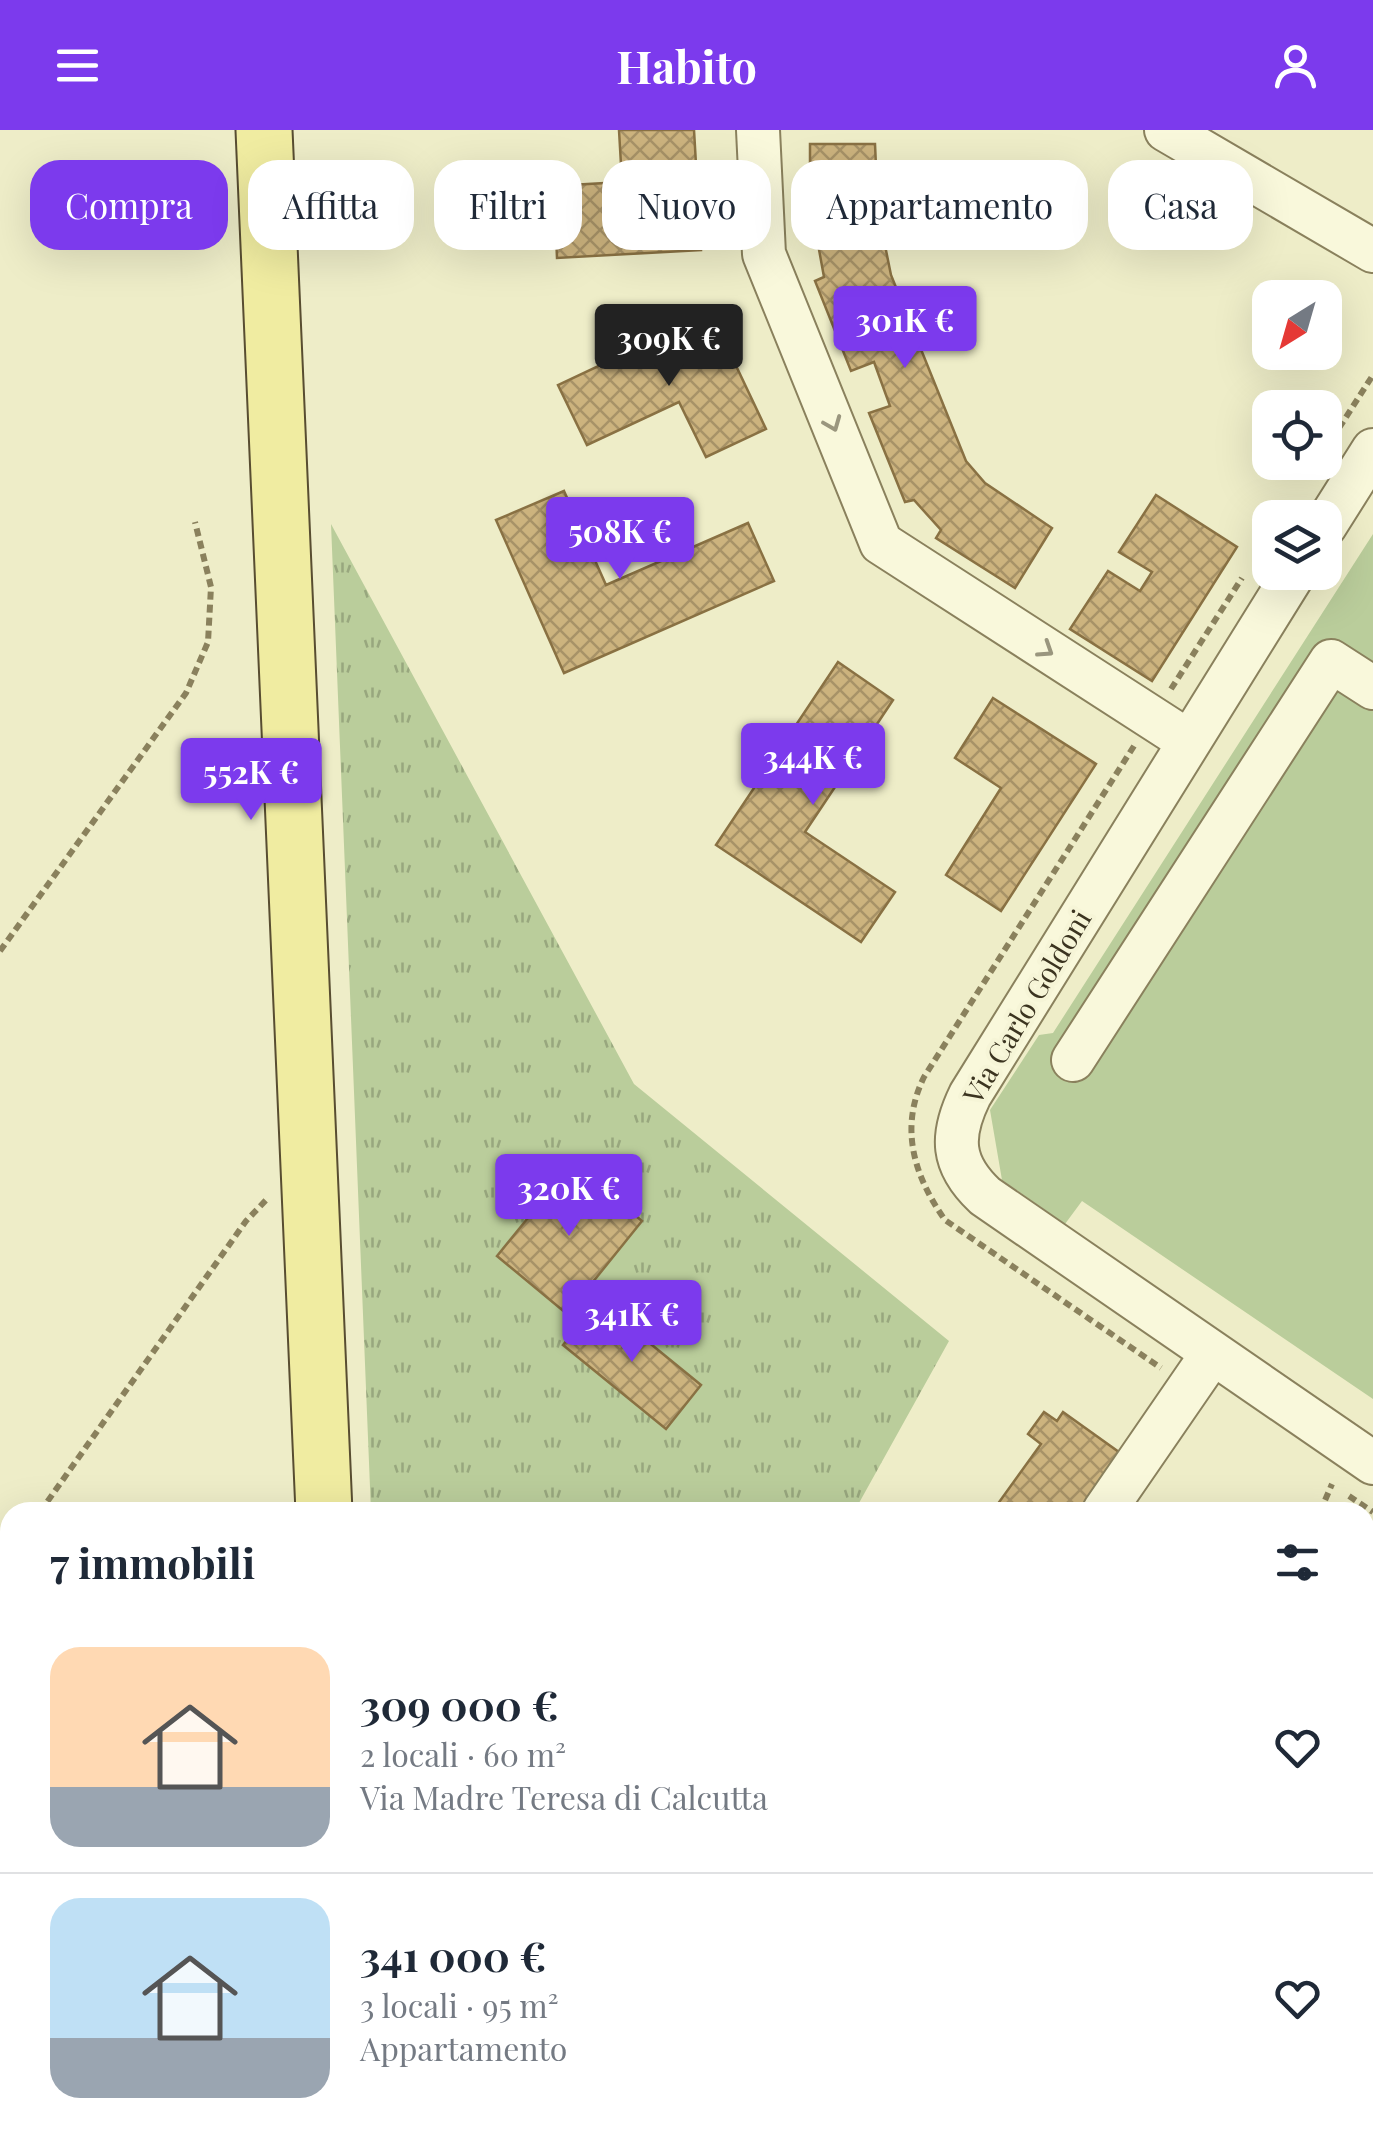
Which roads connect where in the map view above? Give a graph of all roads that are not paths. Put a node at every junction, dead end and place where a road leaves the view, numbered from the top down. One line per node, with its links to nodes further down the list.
1 (264, 130): 13 (main road)
2 (758, 130): 9 (street, one-way to 9)
3 (1166, 130): 4 (street)
4 (1373, 251)
5 (1373, 450): 6 (street)
6 (1341, 500)
7 (1284, 590): 9 (street, Via Carlo Goldoni)
8 (1373, 688): 10 (street)
9 (1188, 741): 11 (street, Via Carlo Goldoni)
10 (1073, 1060)
11 (1212, 1354): 12 (street, Via Carlo Goldoni); 14 (street)
12 (1373, 1462)
13 (324, 1502)
14 (1110, 1502)

